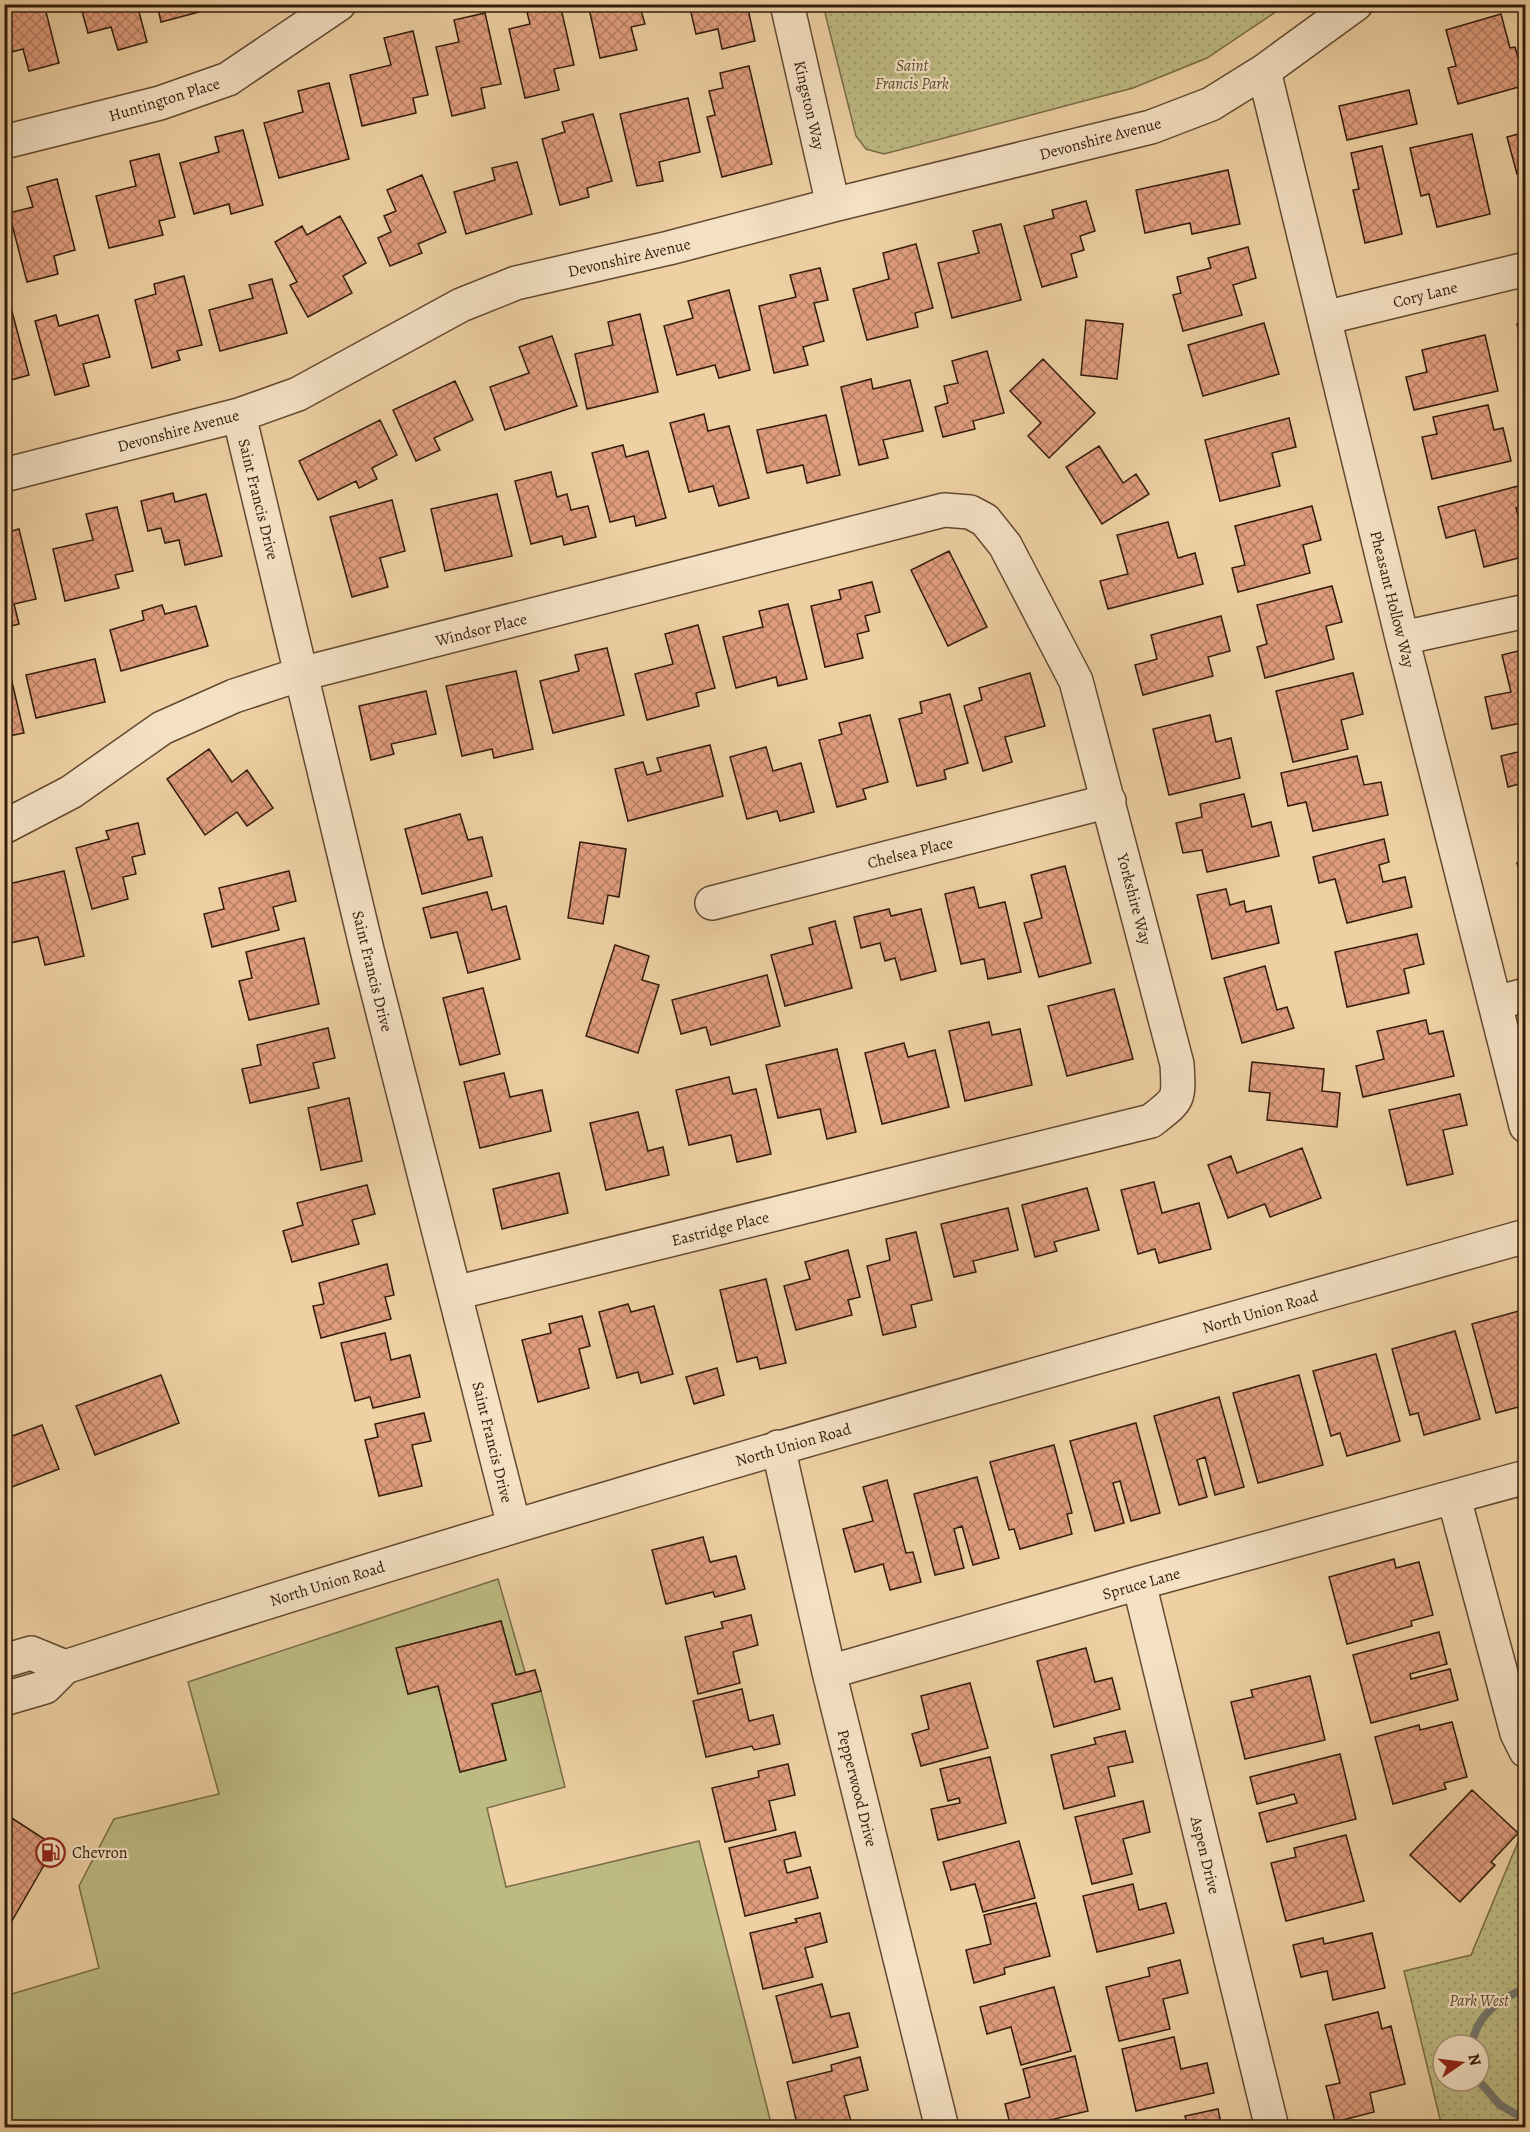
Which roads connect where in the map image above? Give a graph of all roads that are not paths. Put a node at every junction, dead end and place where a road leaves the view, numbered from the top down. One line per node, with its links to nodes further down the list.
1 (339, 4): 5 (street, Huntington Place)
2 (787, 4): 6 (street, Kingston Way)
3 (1356, 4): 4 (street, Devonshire Avenue)
4 (1264, 71): 6 (street, Devonshire Avenue); 8 (street, Pheasant Hollow Way)
5 (4, 142)
6 (833, 205): 9 (street, Devonshire Avenue)
7 (1526, 269): 8 (street, Cory Lane)
8 (1324, 318): 13 (street, Pheasant Hollow Way)
9 (239, 416): 10 (street, Devonshire Avenue); 14 (street, Saint Francis Drive)
10 (4, 475)
11 (985, 520): 14 (street, Windsor Place); 15 (street, Yorkshire Way)
12 (1526, 610): 13 (street)
13 (1402, 638): 18 (street, Pheasant Hollow Way)
14 (301, 674): 16 (street, Windsor Place); 22 (street, Saint Francis Drive)
15 (1109, 801): 17 (street, Chelsea Place); 20 (street, Yorkshire Way)
16 (4, 827)
17 (712, 903)
18 (1510, 999): 19 (street, Pheasant Hollow Way)
19 (1526, 1126)
20 (984, 1162): 22 (street, Eastridge Place)
21 (1526, 1236): 23 (street, North Union Road)
22 (455, 1293): 26 (street, Saint Francis Drive)
23 (778, 1447): 26 (street, North Union Road); 30 (street, Pepperwood Drive)
24 (1526, 1477): 25 (street, Spruce Lane)
25 (1454, 1498): 27 (street, Spruce Lane); 32 (street)
26 (514, 1526): 29 (street, North Union Road)
27 (1140, 1583): 30 (street, Spruce Lane); 34 (street, Aspen Drive)
28 (4, 1661): 29 (street)
29 (65, 1667): 31 (street, North Union Road)
30 (829, 1672): 33 (street, Pepperwood Drive)
31 (4, 1699)
32 (1526, 1752)
33 (942, 2127)
34 (1272, 2127)

